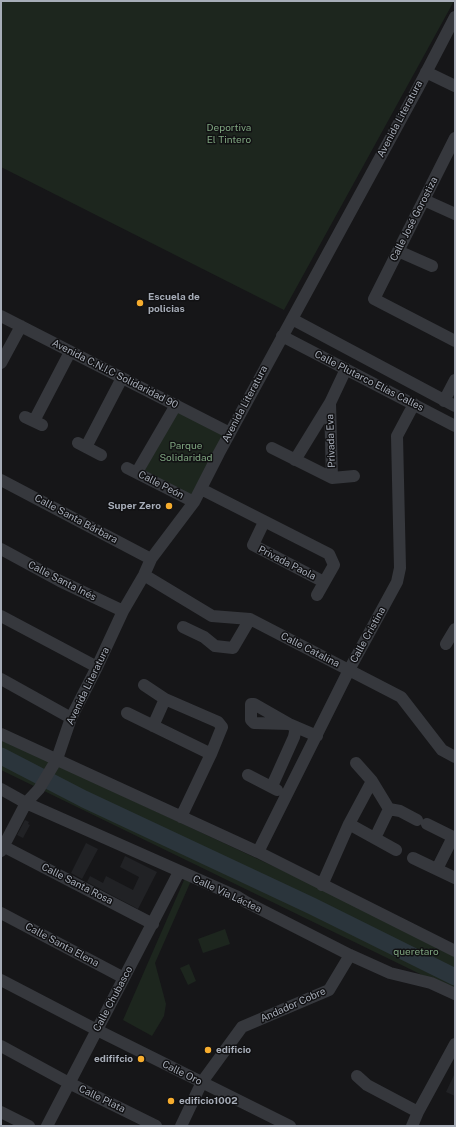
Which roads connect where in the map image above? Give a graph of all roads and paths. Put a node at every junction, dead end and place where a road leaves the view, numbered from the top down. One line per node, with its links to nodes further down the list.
1 (455, 17): 2 (street, Avenida Literatura)
2 (426, 72): 3 (street); 11 (street, Avenida Literatura)
3 (455, 86)
4 (455, 138): 5 (street, Calle José Gorostiza)
5 (452, 151): 6 (street, Calle José Gorostiza)
6 (424, 200): 7 (street); 8 (street, Calle José Gorostiza)
7 (455, 214)
8 (398, 251): 9 (street); 14 (street, Calle José Gorostiza)
9 (432, 266)
10 (1, 316): 12 (street, Avenida C.N.I.C Solidaridad 90)
11 (292, 319): 13 (street, Avenida Literatura); 20 (street, Calle Plutarco Elías Calles)
12 (20, 326): 15 (street, Avenida C.N.I.C Solidaridad 90); 16 (street)
13 (282, 336): 17 (street, Calle Plutarco Elías Calles); 27 (street, Avenida Literatura)
14 (455, 341)
15 (70, 352): 18 (street, Avenida C.N.I.C Solidaridad 90); 25 (street)
16 (1, 363)
17 (346, 369): 21 (street, Privada Eva); 22 (street, Calle Plutarco Elías Calles)
18 (122, 378): 23 (street, Avenida C.N.I.C Solidaridad 90); 29 (street)
19 (455, 380): 20 (street)
20 (444, 401): 24 (street, Calle Plutarco Elías Calles)
21 (330, 404): 30 (street, Privada Eva); 32 (street, Privada Eva)
22 (414, 404): 26 (street, Calle Plutarco Elías Calles); 51 (street, Calle Cristina)
23 (176, 405): 27 (street, Avenida C.N.I.C Solidaridad 90); 35 (street, Calle Peón)
24 (455, 406)
25 (34, 421)
26 (455, 426)
27 (230, 433): 34 (street, Avenida Literatura)
28 (272, 448): 30 (street, Privada Eva)
29 (101, 454)
30 (295, 460): 32 (street, Privada Eva)
31 (354, 476): 32 (street, Privada Eva)
32 (332, 478)
33 (1, 480): 38 (street, Calle Santa Bárbara)
34 (200, 489): 35 (street, Avenida Literatura); 36 (street, Privada Paola)
35 (194, 502): 38 (street, Avenida Literatura)
36 (264, 522): 40 (street, Privada Paola); 40 (street, Privada Paola)
37 (1, 549): 42 (street, Calle Santa Inés)
38 (151, 559): 39 (street, Avenida Literatura)
39 (144, 575): 42 (street, Avenida Literatura); 44 (street, Calle Catalina)
40 (324, 582): 41 (street, Privada Paola)
41 (317, 595)
42 (123, 611): 50 (street, Avenida Literatura)
43 (1, 616): 50 (street)
44 (212, 616): 45 (street, Calle Catalina); 48 (street)
45 (250, 619): 48 (street); 51 (street, Calle Catalina)
46 (183, 627): 48 (street)
47 (455, 629): 49 (street)
48 (204, 637)
49 (446, 644)
50 (97, 667): 56 (street, Avenida Literatura)
51 (349, 670): 59 (street, Calle Cristina); 61 (street, Calle Catalina)
52 (1, 679): 56 (street)
53 (144, 685): 54 (street)
54 (165, 699): 57 (street); 60 (street)
55 (127, 713): 57 (street)
56 (71, 718): 62 (street, Avenida Literatura)
57 (153, 726): 60 (street)
58 (1, 734): 62 (street)
59 (317, 736): 66 (street); 68 (street, Calle Cristina)
60 (210, 754): 71 (street)
61 (455, 757)
62 (57, 759): 69 (street, Avenida Literatura); 71 (street)
63 (356, 763): 65 (street)
64 (248, 775): 66 (street)
65 (372, 781): 70 (street); 72 (street)
66 (272, 786): 68 (street)
67 (1, 789): 69 (street, Calle Vía Láctea)
68 (286, 795): 77 (street, Calle Cristina)
69 (26, 804): 75 (street, Avenida Literatura); 80 (street, Calle Vía Láctea)
70 (389, 809): 73 (street); 74 (street)
71 (181, 817): 77 (street)
72 (349, 824): 74 (street); 82 (street)
73 (454, 837): 79 (street)
74 (375, 838): 76 (street)
75 (2, 848): 84 (street, Calle Santa Rosa)
76 (396, 850)
77 (258, 852): 82 (street)
78 (413, 858): 79 (street)
79 (438, 870): 81 (street)
80 (179, 872): 84 (street, Calle Chubasco); 86 (street, Calle Vía Láctea)
81 (455, 878)
82 (322, 885): 85 (street)
83 (1, 913): 87 (street, Calle Santa Elena)
84 (153, 924): 87 (street, Calle Chubasco)
85 (455, 951)
86 (350, 955): 89 (street, Calle Vía Láctea); 94 (street, Andador Cobre)
87 (124, 978): 90 (street, Calle Chubasco)
88 (1, 980): 90 (street, Calle Oro)
89 (455, 994)
90 (97, 1030): 94 (street, Calle Oro); 95 (street, Calle Chubasco)
91 (455, 1044): 97 (street)
92 (1, 1046): 95 (street, Calle Plata)
93 (357, 1076): 97 (street)
94 (202, 1082): 101 (street); 102 (street, Calle Oro)
95 (69, 1083): 99 (street, Calle Chubasco); 100 (street, Calle Plata)
96 (1, 1112): 98 (street)
97 (418, 1112): 103 (street)
98 (29, 1126)
99 (47, 1126)
100 (156, 1126)
101 (181, 1126)
102 (290, 1126)
103 (412, 1126)

